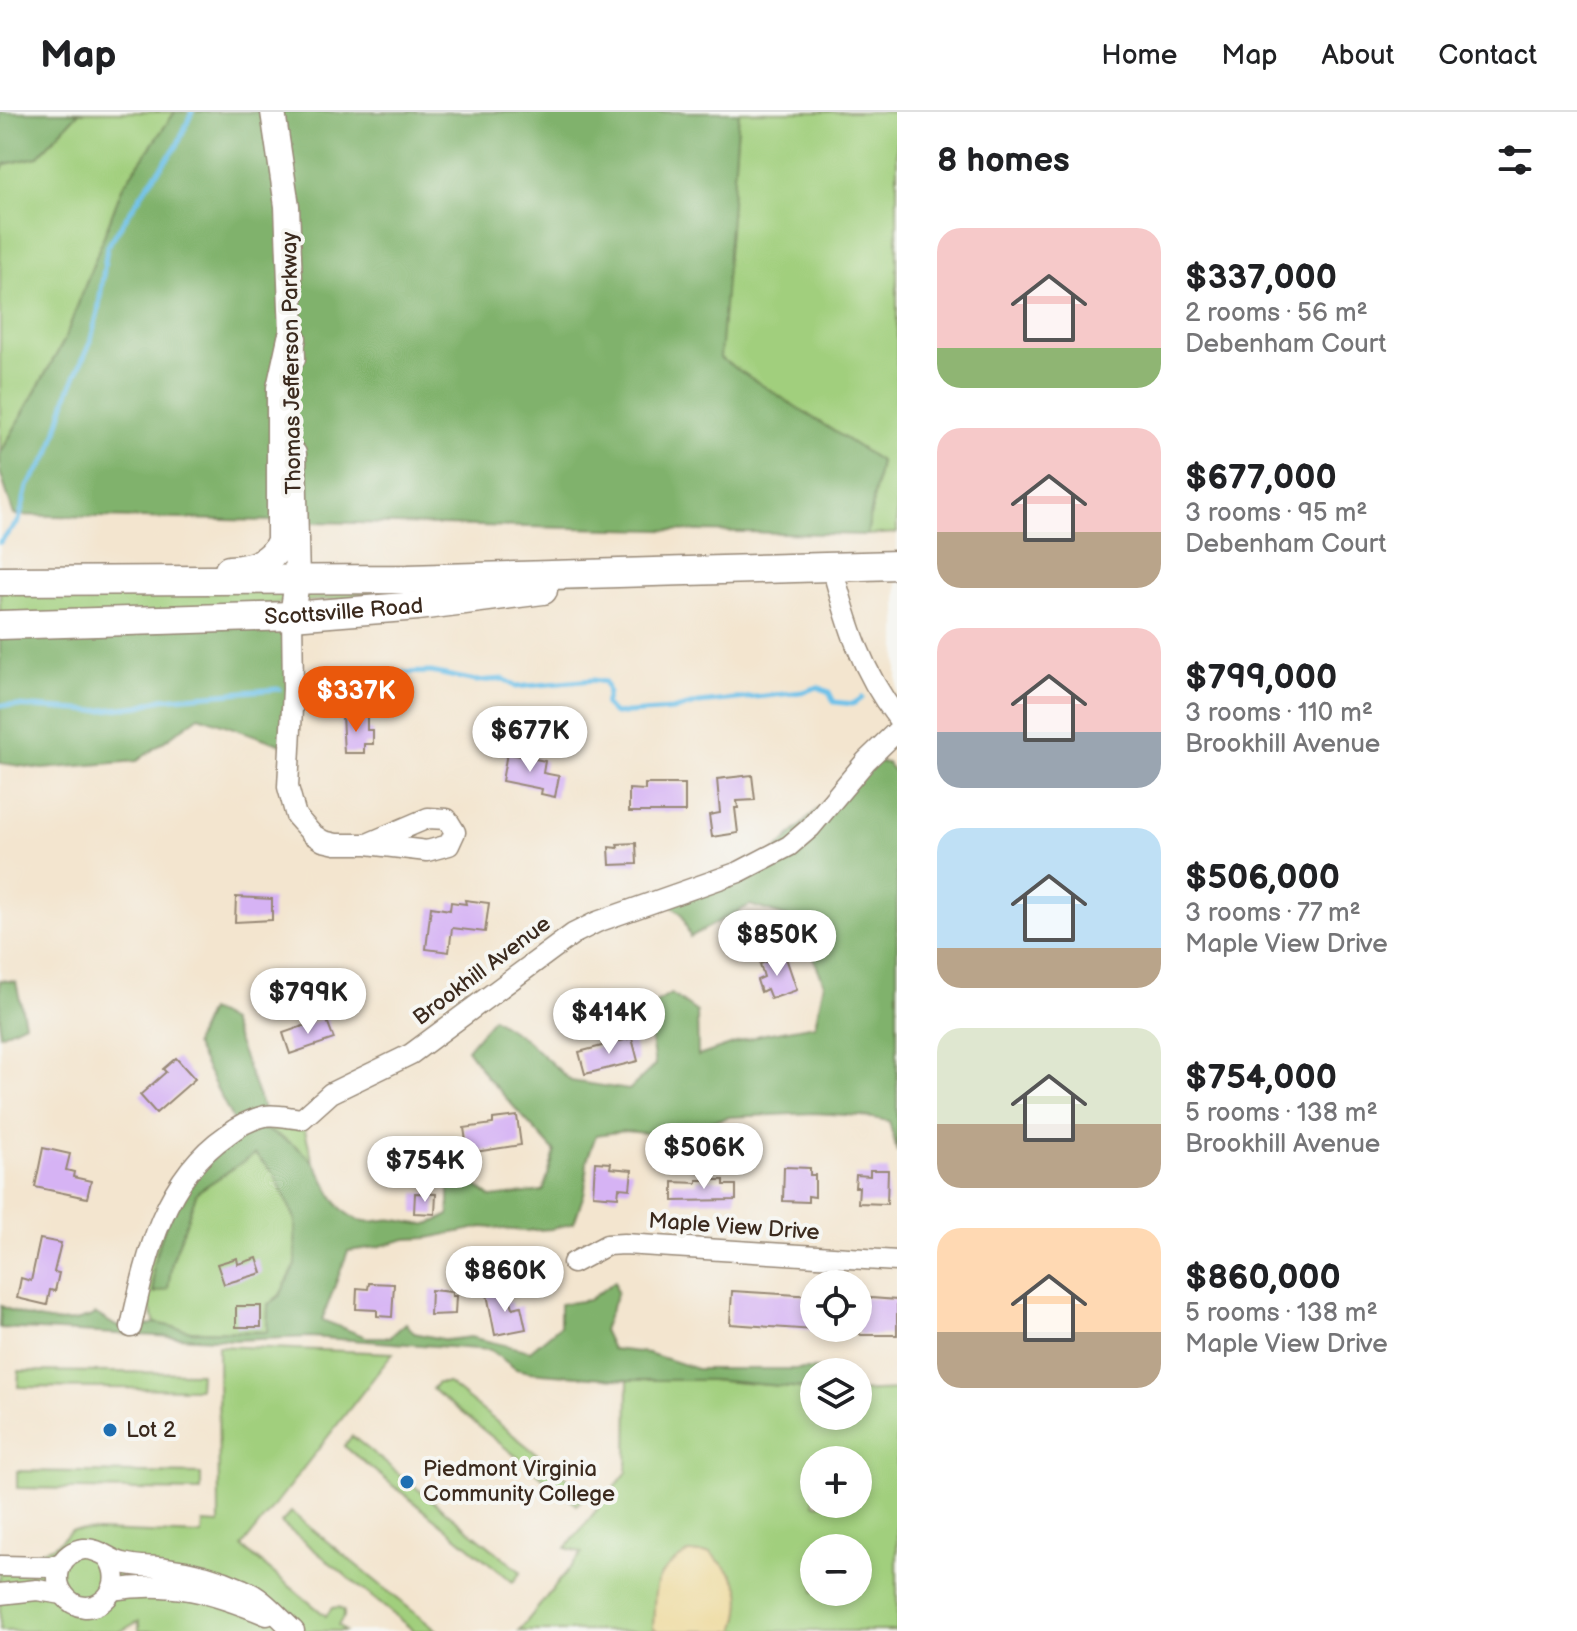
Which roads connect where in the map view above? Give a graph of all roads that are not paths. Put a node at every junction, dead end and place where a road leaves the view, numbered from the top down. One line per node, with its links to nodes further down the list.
1 (273, 112): 2 (main road, Thomas Jefferson Parkway)
2 (292, 338): 6 (highway); 8 (main road, Thomas Jefferson Parkway)
3 (897, 565): 4 (highway, Scottsville Road)
4 (832, 567): 5 (highway, Scottsville Road); 11 (street)
5 (687, 572): 8 (highway, Scottsville Road); 9 (highway, Scottsville Road)
6 (69, 579): 7 (highway, Scottsville Road); 8 (highway, Scottsville Road)
7 (0, 581)
8 (297, 581): 9 (main road, Thomas Jefferson Parkway)
9 (292, 616): 10 (highway, Scottsville Road); 13 (street)
10 (0, 625)
11 (897, 717)
12 (897, 731): 16 (street, Brookhill Avenue)
13 (367, 844)
14 (897, 1261): 15 (street, Maple View Drive)
15 (573, 1263)
16 (131, 1327)
17 (109, 1559): 18 (street); 20 (street); 23 (street)
18 (61, 1563): 19 (street); 22 (street)
19 (0, 1566)
20 (112, 1590): 22 (street); 23 (street)
21 (0, 1594): 22 (street)
22 (63, 1594)
23 (288, 1626)

